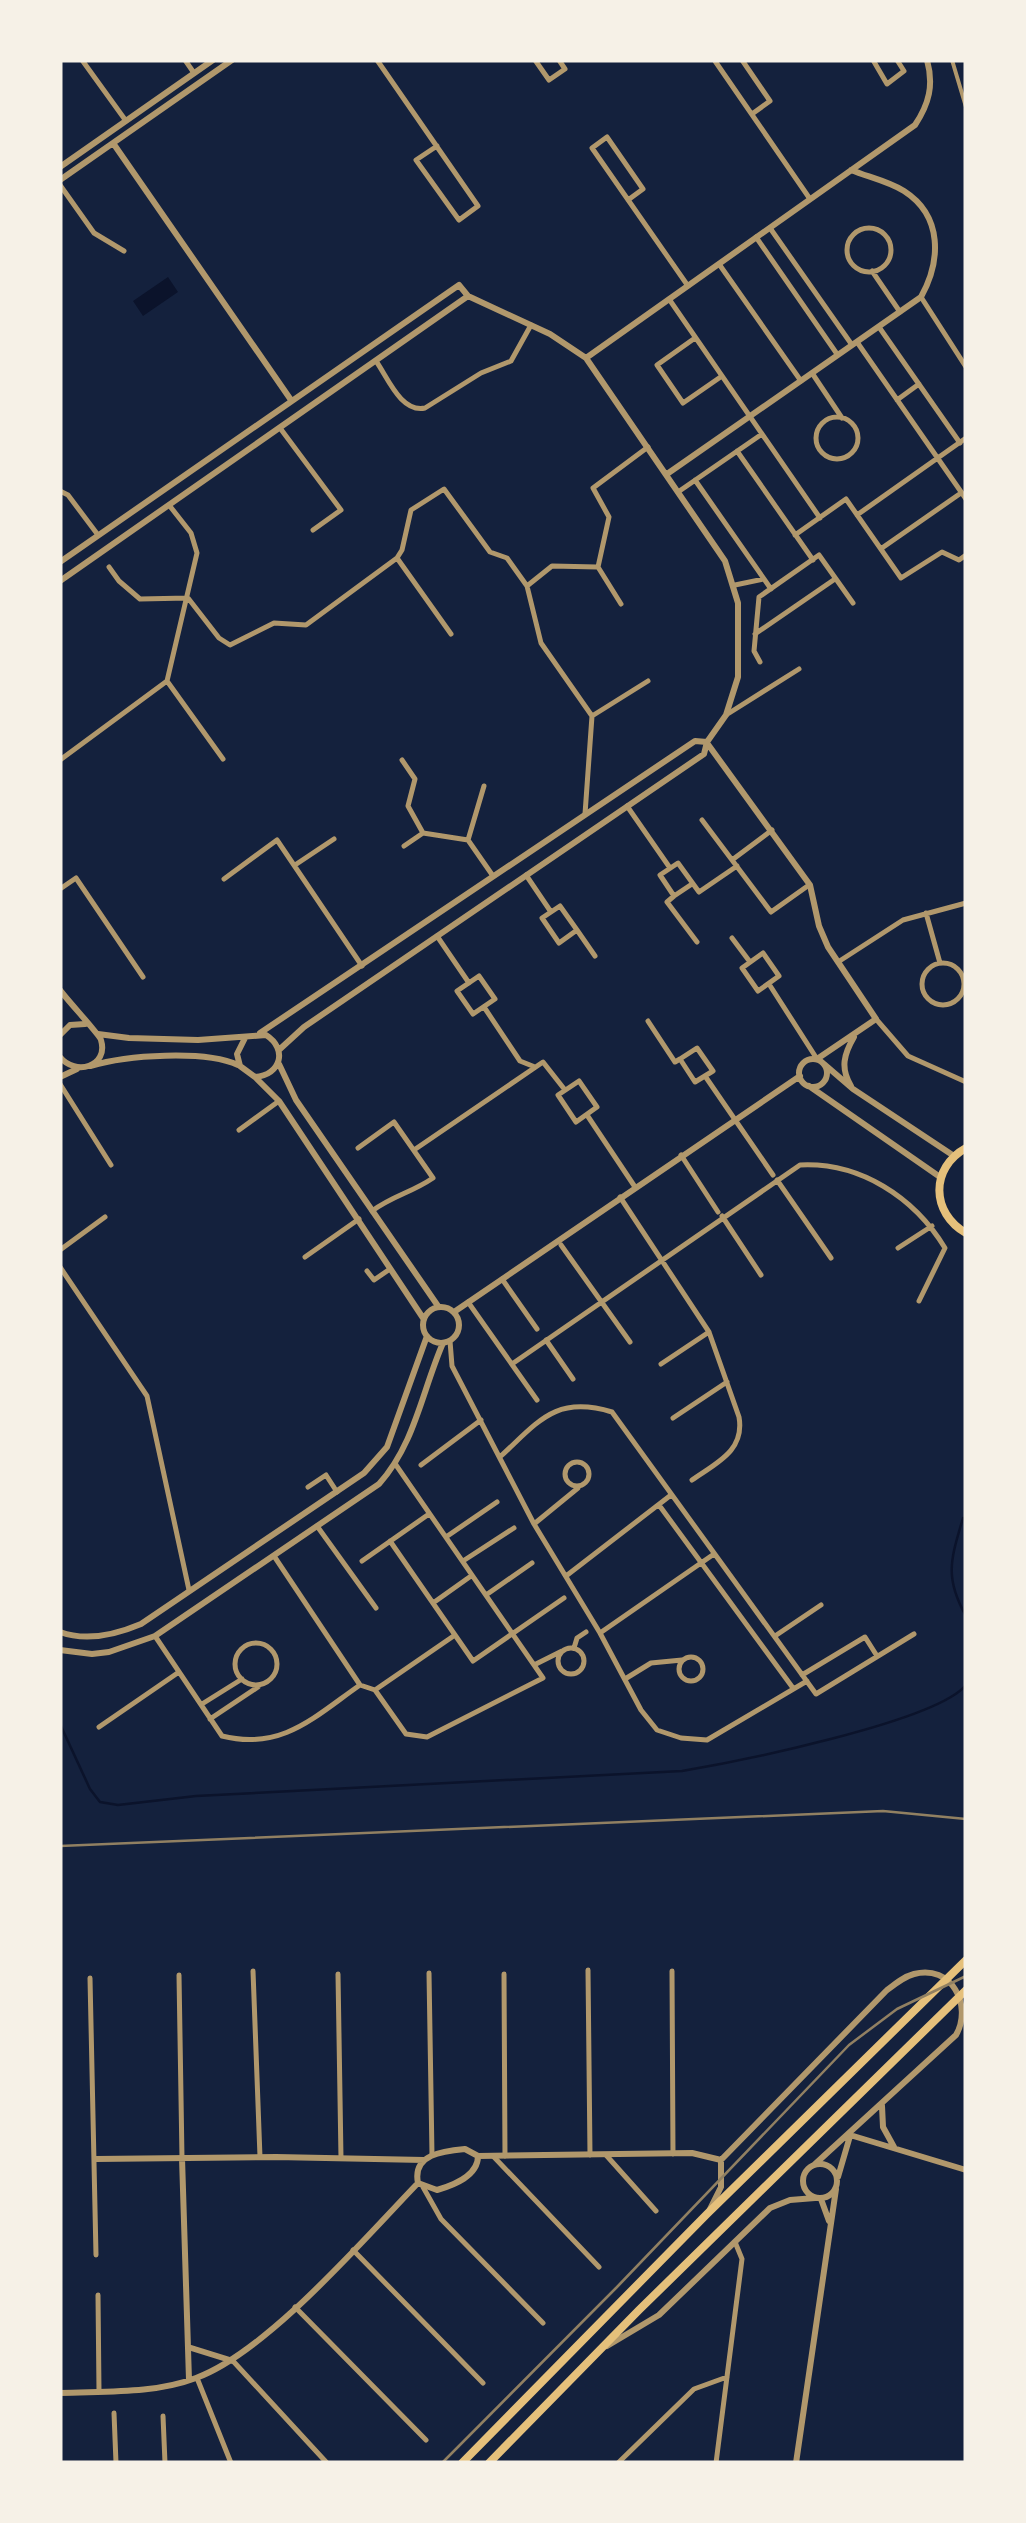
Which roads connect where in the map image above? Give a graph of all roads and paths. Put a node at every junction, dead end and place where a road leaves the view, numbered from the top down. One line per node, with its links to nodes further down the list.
1 (82, 60): 17 (street)
2 (185, 60): 14 (street)
3 (213, 60): 14 (street)
4 (232, 60): 18 (street)
5 (377, 60): 19 (street)
6 (535, 60): 7 (street)
7 (559, 60)
8 (742, 60): 16 (street)
9 (873, 60): 10 (street)
10 (897, 60)
11 (926, 60): 21 (street)
12 (952, 60): 15 (street)
13 (716, 61): 16 (street)
14 (194, 73): 17 (street)
15 (966, 107)
16 (752, 114): 23 (street)
17 (126, 121): 20 (street)
18 (113, 143): 22 (street); 49 (street)
19 (436, 146): 19 (street)
20 (60, 167)
21 (851, 170): 23 (street); 34 (street)
22 (60, 182): 27 (street)
23 (810, 199): 25 (street)
24 (628, 200): 24 (street); 30 (street)
25 (770, 228): 26 (street); 31 (street)
26 (756, 237): 28 (street); 33 (street)
27 (124, 250)
28 (719, 264): 30 (street); 47 (street)
29 (872, 272): 29 (street); 36 (street)
30 (688, 286): 35 (street)
31 (811, 287): 33 (street); 40 (street)
32 (468, 296): 37 (street); 43 (street); 49 (street)
33 (798, 296): 41 (street)
34 (921, 298): 36 (street); 44 (street)
35 (668, 299): 39 (street); 42 (street)
36 (900, 312): 38 (street)
37 (531, 324): 42 (street); 43 (street)
38 (879, 327): 40 (street); 48 (street)
39 (696, 338): 46 (street); 46 (street)
40 (855, 344): 41 (street); 50 (street)
41 (838, 355): 45 (street)
42 (586, 358): 56 (street)
43 (376, 361): 53 (street)
44 (966, 367)
45 (812, 374): 47 (street); 52 (street)
46 (722, 376): 51 (street)
47 (801, 381): 51 (street)
48 (919, 384): 50 (street); 55 (street)
49 (292, 400): 68 (street)
50 (897, 400): 58 (street)
51 (750, 417): 54 (street); 59 (street)
52 (842, 418): 52 (street)
53 (280, 428): 64 (street); 67 (street)
54 (762, 434): 57 (street); 66 (street)
55 (963, 441): 58 (street)
56 (648, 446): 59 (street); 76 (street)
57 (737, 451): 60 (street); 69 (street)
58 (938, 458): 63 (street); 65 (street)
59 (667, 474): 62 (street)
60 (695, 480): 62 (street); 78 (street)
61 (60, 491): 68 (street)
62 (678, 492): 80 (street)
63 (964, 496): 70 (street)
64 (169, 505): 79 (street); 83 (street)
65 (857, 514): 66 (street); 70 (street)
66 (820, 518): 69 (street)
67 (313, 530)
68 (98, 535): 74 (street)
69 (795, 535): 73 (street)
70 (881, 549): 71 (street)
71 (966, 555)
72 (397, 558): 81 (street); 83 (street); 86 (street)
73 (812, 560): 77 (street); 82 (street)
74 (60, 562)
75 (109, 567): 83 (street)
76 (598, 568): 81 (street); 85 (street)
77 (835, 578): 84 (street); 87 (street)
78 (764, 579): 80 (street); 82 (street)
79 (60, 581)
80 (734, 584): 92 (street)
81 (527, 586): 93 (street)
82 (771, 589): 87 (street)
83 (188, 598): 91 (street)
84 (852, 603)
85 (621, 604)
86 (452, 634)
87 (755, 634): 88 (street)
88 (760, 662)
89 (799, 669): 92 (street)
90 (648, 681): 93 (street)
91 (168, 682): 95 (street); 96 (street)
92 (726, 715): 94 (street)
93 (592, 716): 100 (street)
94 (707, 742): 99 (street); 100 (street); 103 (street)
95 (223, 759)
96 (60, 760)
97 (402, 760): 104 (street)
98 (484, 786): 106 (street)
99 (627, 806): 102 (street); 110 (street)
100 (585, 814): 102 (street); 112 (street)
101 (702, 820): 108 (street)
102 (594, 828): 111 (street)
103 (772, 830): 108 (street); 115 (street)
104 (423, 833): 106 (street); 107 (street)
105 (334, 839): 109 (street)
106 (468, 840): 112 (street)
107 (404, 846)
108 (734, 863): 114 (street); 115 (street)
109 (294, 866): 113 (street); 129 (street)
110 (670, 868): 114 (street); 117 (street)
111 (526, 875): 119 (street); 122 (street)
112 (494, 878): 129 (street)
113 (224, 880)
114 (692, 884): 117 (street)
115 (810, 885): 127 (street)
116 (60, 889): 130 (street)
117 (674, 896): 124 (street)
118 (966, 903): 120 (street)
119 (551, 912): 121 (street); 121 (street)
120 (926, 914): 127 (street); 128 (street)
121 (578, 930): 125 (street)
122 (437, 936): 131 (street); 144 (street)
123 (732, 938): 126 (street)
124 (697, 942)
125 (595, 956)
126 (750, 962): 132 (street); 132 (street)
127 (838, 962): 136 (street)
128 (940, 963): 134 (street); 134 (street)
129 (362, 966): 139 (street)
130 (143, 976)
131 (469, 983): 135 (street); 135 (street)
132 (769, 984): 147 (street)
133 (60, 990): 138 (street)
134 (965, 990)
135 (484, 1007): 151 (street)
136 (876, 1020): 142 (street); 157 (street)
137 (648, 1021): 146 (street)
138 (86, 1024): 140 (street); 141 (street)
139 (260, 1033): 143 (street); 144 (street)
140 (98, 1034): 143 (street); 149 (street)
141 (60, 1035)
142 (854, 1036): 147 (street); 159 (street)
143 (245, 1038): 150 (street)
144 (280, 1049): 148 (street)
145 (60, 1057): 152 (street)
146 (680, 1059): 154 (street); 154 (street)
147 (821, 1062): 155 (street); 158 (street); 159 (street)
148 (279, 1064): 153 (street); 175 (street)
149 (92, 1066): 150 (street); 152 (street)
150 (240, 1066): 153 (street)
151 (536, 1067): 160 (street); 167 (street)
152 (78, 1069): 156 (street)
153 (255, 1076): 161 (street)
154 (706, 1076): 163 (street)
155 (800, 1076): 158 (street); 163 (street)
156 (60, 1080): 170 (street)
157 (966, 1082)
158 (809, 1086): 172 (street)
159 (853, 1089): 169 (street)
160 (565, 1090): 162 (street); 162 (street)
161 (279, 1101): 164 (street); 178 (street)
162 (586, 1114): 173 (street)
163 (736, 1118): 168 (street); 171 (street)
164 (239, 1130)
165 (358, 1148): 167 (street)
166 (966, 1148): 169 (main road)
167 (414, 1150): 175 (street)
168 (682, 1155): 173 (street); 176 (street)
169 (954, 1156): 172 (main road)
170 (111, 1165)
171 (775, 1177): 176 (street); 179 (street); 185 (street)
172 (940, 1178): 180 (main road)
173 (635, 1187): 174 (street)
174 (620, 1197): 186 (street); 191 (street)
175 (372, 1210): 178 (street); 195 (street)
176 (720, 1214): 186 (street); 190 (street)
177 (105, 1217): 183 (street)
178 (360, 1219): 184 (street); 188 (street)
179 (932, 1226): 182 (street); 194 (street)
180 (966, 1234)
181 (562, 1245): 192 (street)
182 (898, 1248)
183 (60, 1250)
184 (304, 1257)
185 (831, 1258)
186 (660, 1259): 192 (street); 199 (street)
187 (60, 1268): 235 (street)
188 (392, 1268): 189 (street); 197 (street)
189 (367, 1271)
190 (761, 1275)
191 (502, 1278): 193 (street); 198 (street)
192 (601, 1301): 201 (street); 203 (street)
193 (468, 1302): 196 (street); 204 (street)
194 (920, 1302)
195 (438, 1306): 196 (street); 197 (street)
196 (454, 1312): 202 (street)
197 (424, 1318): 200 (street)
198 (537, 1329)
199 (709, 1332): 205 (street); 207 (street)
200 (426, 1336): 202 (street); 217 (street)
201 (546, 1340): 204 (street); 206 (street)
202 (447, 1342): 210 (street); 212 (street)
203 (630, 1342)
204 (512, 1364): 208 (street)
205 (661, 1364)
206 (573, 1379)
207 (727, 1382): 209 (street); 214 (street)
208 (537, 1400)
209 (673, 1418)
210 (480, 1420): 211 (street); 213 (street)
211 (500, 1456): 218 (street); 222 (street)
212 (396, 1465): 221 (street); 223 (street)
213 (421, 1465)
214 (692, 1480)
215 (308, 1486): 217 (street)
216 (580, 1486): 216 (street); 222 (street)
217 (336, 1492): 235 (street)
218 (672, 1495): 220 (street); 227 (street)
219 (496, 1502): 225 (street)
220 (660, 1505): 232 (street); 234 (street)
221 (429, 1514): 225 (street); 226 (street)
222 (534, 1524): 234 (street)
223 (318, 1526): 228 (street); 240 (street)
224 (514, 1528): 230 (street)
225 (446, 1537): 230 (street)
226 (390, 1541): 229 (street); 238 (street)
227 (714, 1554): 232 (street); 248 (street)
228 (274, 1556): 247 (street); 260 (street)
229 (362, 1560)
230 (463, 1562): 233 (street)
231 (532, 1563): 236 (street)
232 (702, 1563): 243 (street); 261 (street)
233 (472, 1575): 236 (street); 238 (street)
234 (566, 1576): 243 (street)
235 (190, 1594): 241 (street)
236 (486, 1595): 244 (street)
237 (564, 1598): 244 (street)
238 (433, 1603): 246 (street)
239 (821, 1606): 248 (street)
240 (376, 1608)
241 (60, 1632)
242 (586, 1632): 249 (street)
243 (600, 1633): 258 (street)
244 (513, 1634): 246 (street); 254 (street)
245 (914, 1634): 252 (street)
246 (455, 1635): 262 (street)
247 (154, 1636): 250 (street); 255 (street)
248 (775, 1636): 256 (street)
249 (574, 1648): 251 (street); 251 (street)
250 (60, 1650)
251 (562, 1651): 254 (street)
252 (878, 1656): 256 (street); 256 (street)
253 (682, 1660): 253 (street); 258 (street)
254 (534, 1664): 262 (street)
255 (179, 1672): 263 (street); 265 (street)
256 (804, 1678): 261 (street)
257 (242, 1679): 259 (street); 259 (street); 263 (street)
258 (624, 1679): 261 (street)
259 (261, 1684): 264 (street)
260 (360, 1685): 262 (street); 264 (street)
261 (793, 1688)
262 (375, 1690)
263 (202, 1705): 264 (street)
264 (210, 1719)
265 (100, 1727)
266 (966, 1960): 298 (main road)
267 (588, 1970): 281 (street)
268 (672, 1970): 280 (street)
269 (253, 1971): 285 (street)
270 (338, 1974): 287 (street)
271 (429, 1974): 288 (street)
272 (504, 1974): 284 (street)
273 (179, 1975): 286 (street)
274 (90, 1978): 289 (street)
275 (966, 1990): 308 (main road)
276 (882, 2106): 277 (street); 278 (street); 290 (street)
277 (850, 2135): 278 (street); 291 (street); 293 (street)
278 (895, 2148): 292 (street)
279 (606, 2154): 280 (street); 281 (street); 297 (street)
280 (673, 2154): 290 (street)
281 (590, 2155): 284 (street)
282 (478, 2156): 283 (street); 288 (street); 294 (street)
283 (493, 2156): 284 (street); 303 (street)
284 (505, 2156)
285 (260, 2157): 286 (street); 287 (street)
286 (182, 2158): 289 (street); 307 (street)
287 (341, 2158): 288 (street)
288 (428, 2158): 294 (street)
289 (96, 2159): 302 (street)
290 (721, 2160): 298 (street)
291 (814, 2165): 293 (street); 296 (street)
292 (966, 2170)
293 (838, 2177): 295 (street)
294 (421, 2185): 301 (street); 306 (street)
295 (836, 2189): 296 (street); 299 (street)
296 (818, 2198): 299 (street); 300 (street)
297 (656, 2211)
298 (708, 2214): 322 (main road)
299 (830, 2222): 326 (street)
300 (735, 2242): 308 (street); 310 (street)
301 (353, 2250): 305 (street); 312 (street)
302 (96, 2255)
303 (599, 2268)
304 (98, 2294): 313 (street)
305 (295, 2307): 309 (street); 317 (street)
306 (543, 2323)
307 (188, 2347): 309 (street); 311 (street)
308 (601, 2349): 323 (main road)
309 (233, 2361): 311 (street); 321 (street)
310 (727, 2377): 324 (street); 325 (street)
311 (193, 2379): 313 (street); 320 (street)
312 (483, 2383)
313 (99, 2391): 314 (street)
314 (60, 2393)
315 (114, 2413): 318 (street)
316 (163, 2416): 319 (street)
317 (426, 2440)
318 (116, 2463)
319 (165, 2463)
320 (230, 2463)
321 (327, 2463)
322 (462, 2463)
323 (489, 2463)
324 (618, 2463)
325 (716, 2463)
326 (796, 2463)

